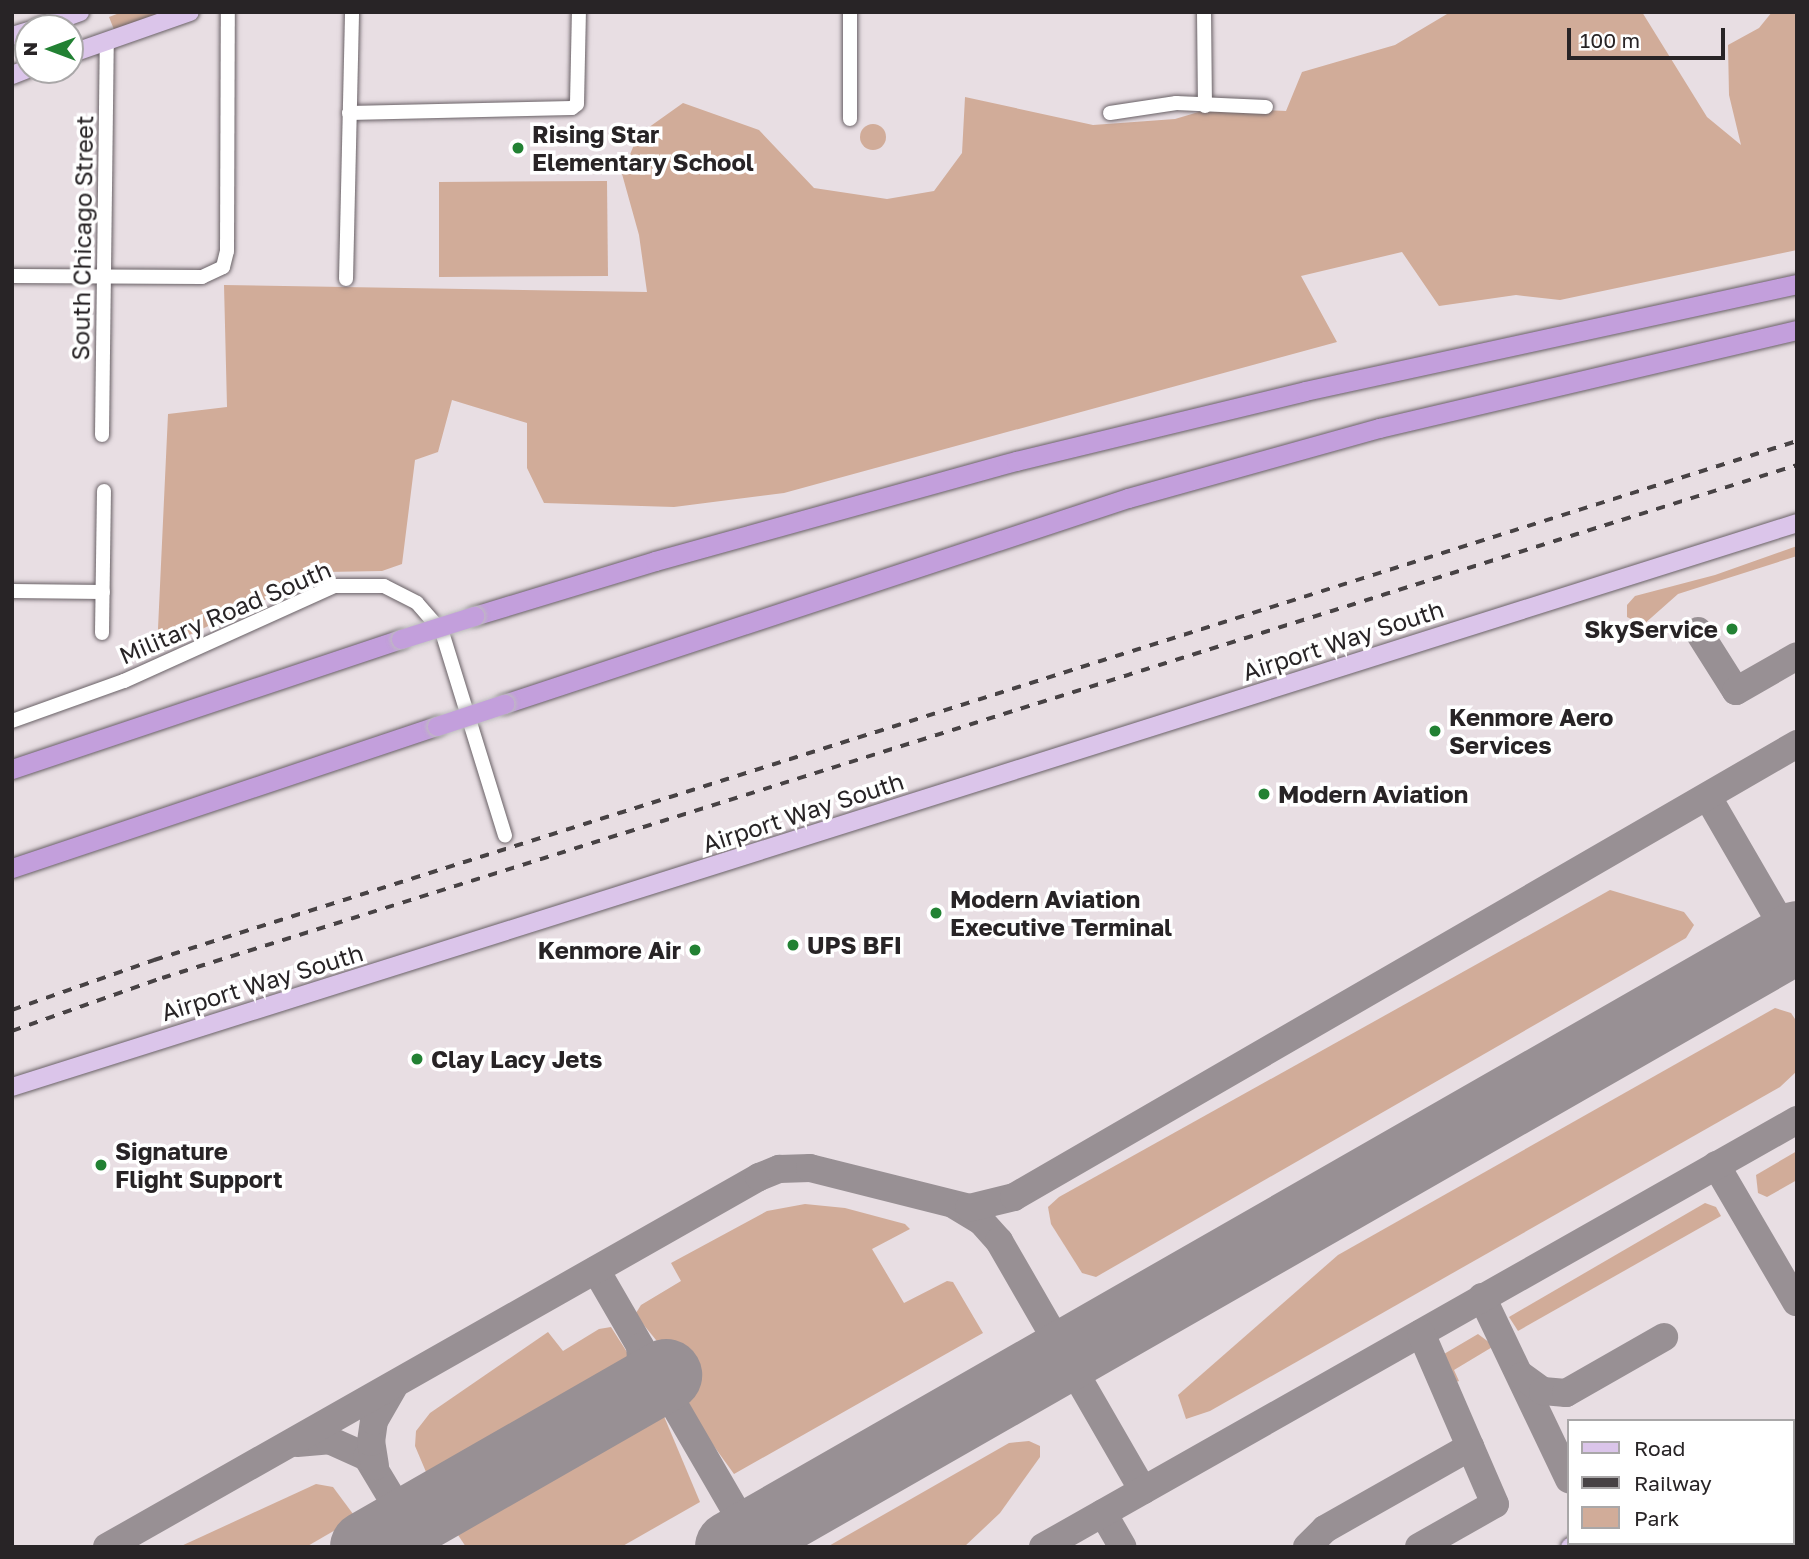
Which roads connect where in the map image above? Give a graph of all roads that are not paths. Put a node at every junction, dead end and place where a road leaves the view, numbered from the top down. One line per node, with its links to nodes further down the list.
1 (190, 12): 7 (main road)
2 (228, 12): 15 (street)
3 (352, 12): 11 (street)
4 (579, 12): 11 (street)
5 (850, 12): 13 (street)
6 (1204, 12): 9 (street)
7 (107, 41): 8 (main road); 15 (street, South Chicago Street)
8 (84, 49)
9 (1205, 106): 10 (street); 12 (street)
10 (1266, 107)
11 (349, 113): 16 (street)
12 (1110, 113)
13 (850, 119)
14 (12, 276): 15 (street)
15 (105, 277): 19 (street, South Chicago Street)
16 (346, 279)
17 (1797, 284): 28 (highway, bridge)
18 (1797, 330): 30 (highway, bridge)
19 (102, 435)
20 (104, 491): 25 (street)
21 (1797, 523): 23 (main road, Airport Way South)
22 (1797, 536): 23 (main road, Airport Way South)
23 (1609, 585): 31 (main road, Airport Way South)
24 (12, 591): 25 (street)
25 (103, 592): 26 (street)
26 (102, 632)
27 (12, 721): 29 (street, Military Road South)
28 (12, 769)
29 (505, 835)
30 (12, 868)
31 (12, 1087)

